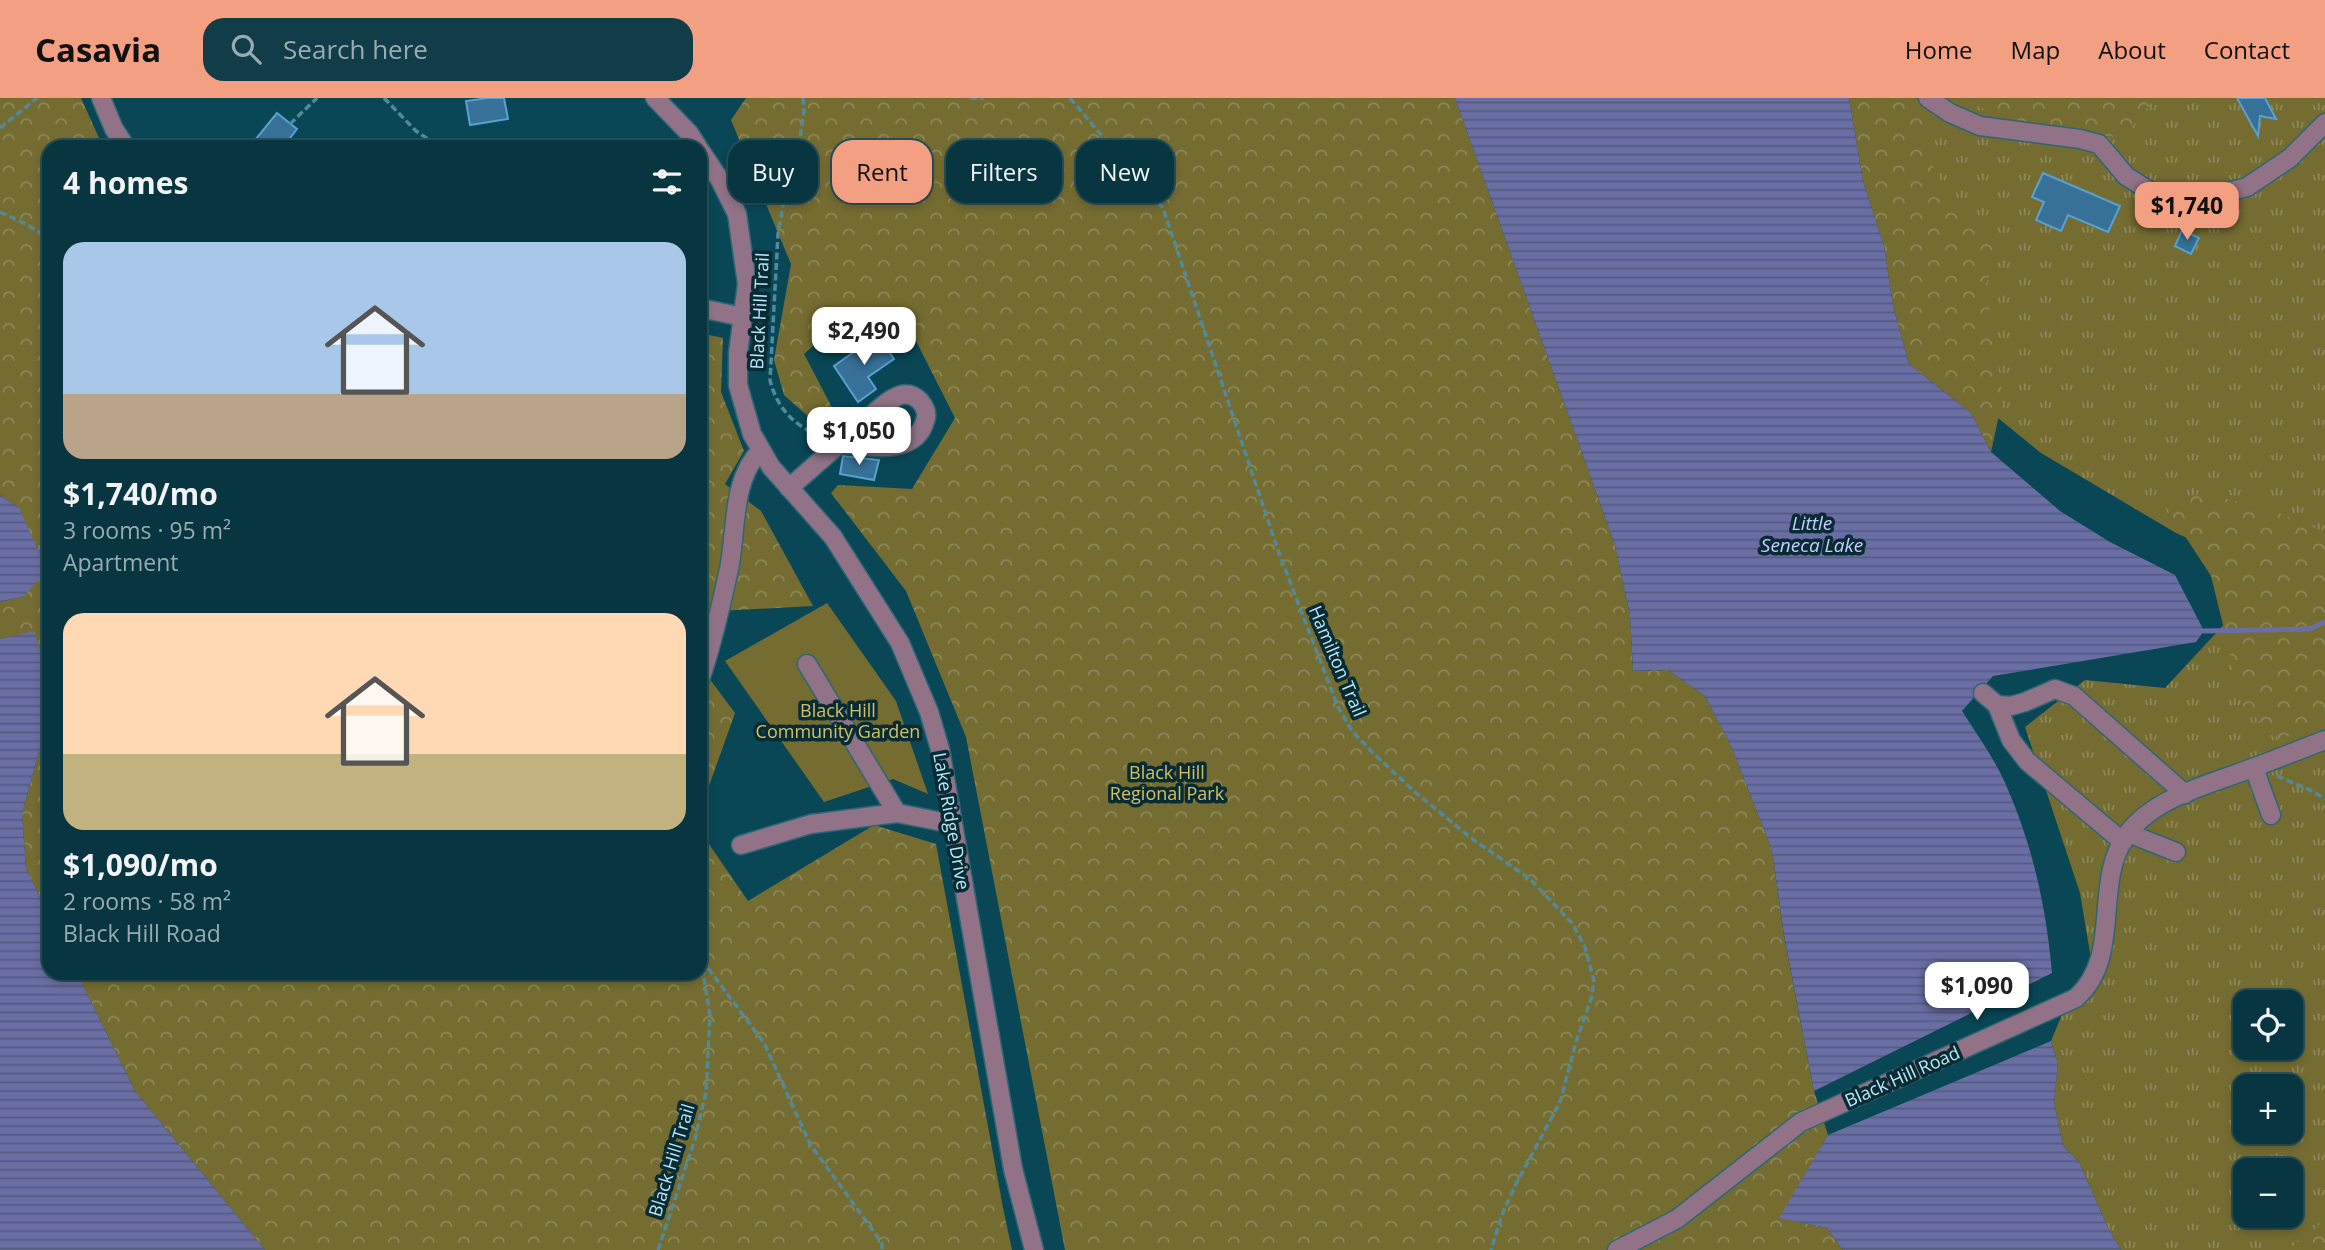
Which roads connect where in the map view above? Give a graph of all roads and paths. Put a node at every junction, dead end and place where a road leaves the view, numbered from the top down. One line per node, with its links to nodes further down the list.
1 (37, 98): 13 (path)
2 (101, 98): 14 (street)
3 (317, 98): 12 (path)
4 (384, 98): 15 (path)
5 (655, 98): 16 (street, Lake Ridge Drive)
6 (803, 98): 22 (path, Black Hill Trail)
7 (970, 98): 8 (path)
8 (984, 98)
9 (1070, 98): 44 (path, Hamilton Trail)
10 (1928, 98): 11 (street)
11 (2325, 123)
12 (290, 124)
13 (0, 128)
14 (122, 140)
15 (430, 140)
16 (693, 140)
17 (707, 160): 21 (street, Lake Ridge Drive)
18 (0, 212): 19 (path)
19 (42, 234)
20 (707, 310): 21 (street)
21 (743, 317): 23 (street, Lake Ridge Drive)
22 (830, 443): 22 (street); 24 (street)
23 (761, 450): 24 (street, Lake Ridge Drive); 25 (street)
24 (789, 488): 35 (street, Lake Ridge Drive)
25 (707, 652)
26 (807, 664): 33 (street)
27 (1983, 693): 28 (street)
28 (1997, 705): 31 (street); 36 (street)
29 (2325, 740): 30 (street, Black Hill Road)
30 (2257, 767): 31 (street, Black Hill Road); 32 (path); 34 (street)
31 (2185, 794): 36 (street, Black Hill Road)
32 (2325, 799)
33 (897, 813): 35 (street); 37 (street)
34 (2271, 815)
35 (953, 824): 43 (street, Lake Ridge Drive)
36 (2125, 838): 38 (street); 45 (street, Black Hill Road)
37 (741, 845)
38 (2176, 852)
39 (707, 967): 42 (path)
40 (705, 980): 41 (path, Black Hill Trail)
41 (658, 1250)
42 (882, 1250)
43 (1034, 1250)
44 (1491, 1250)
45 (1617, 1250)

